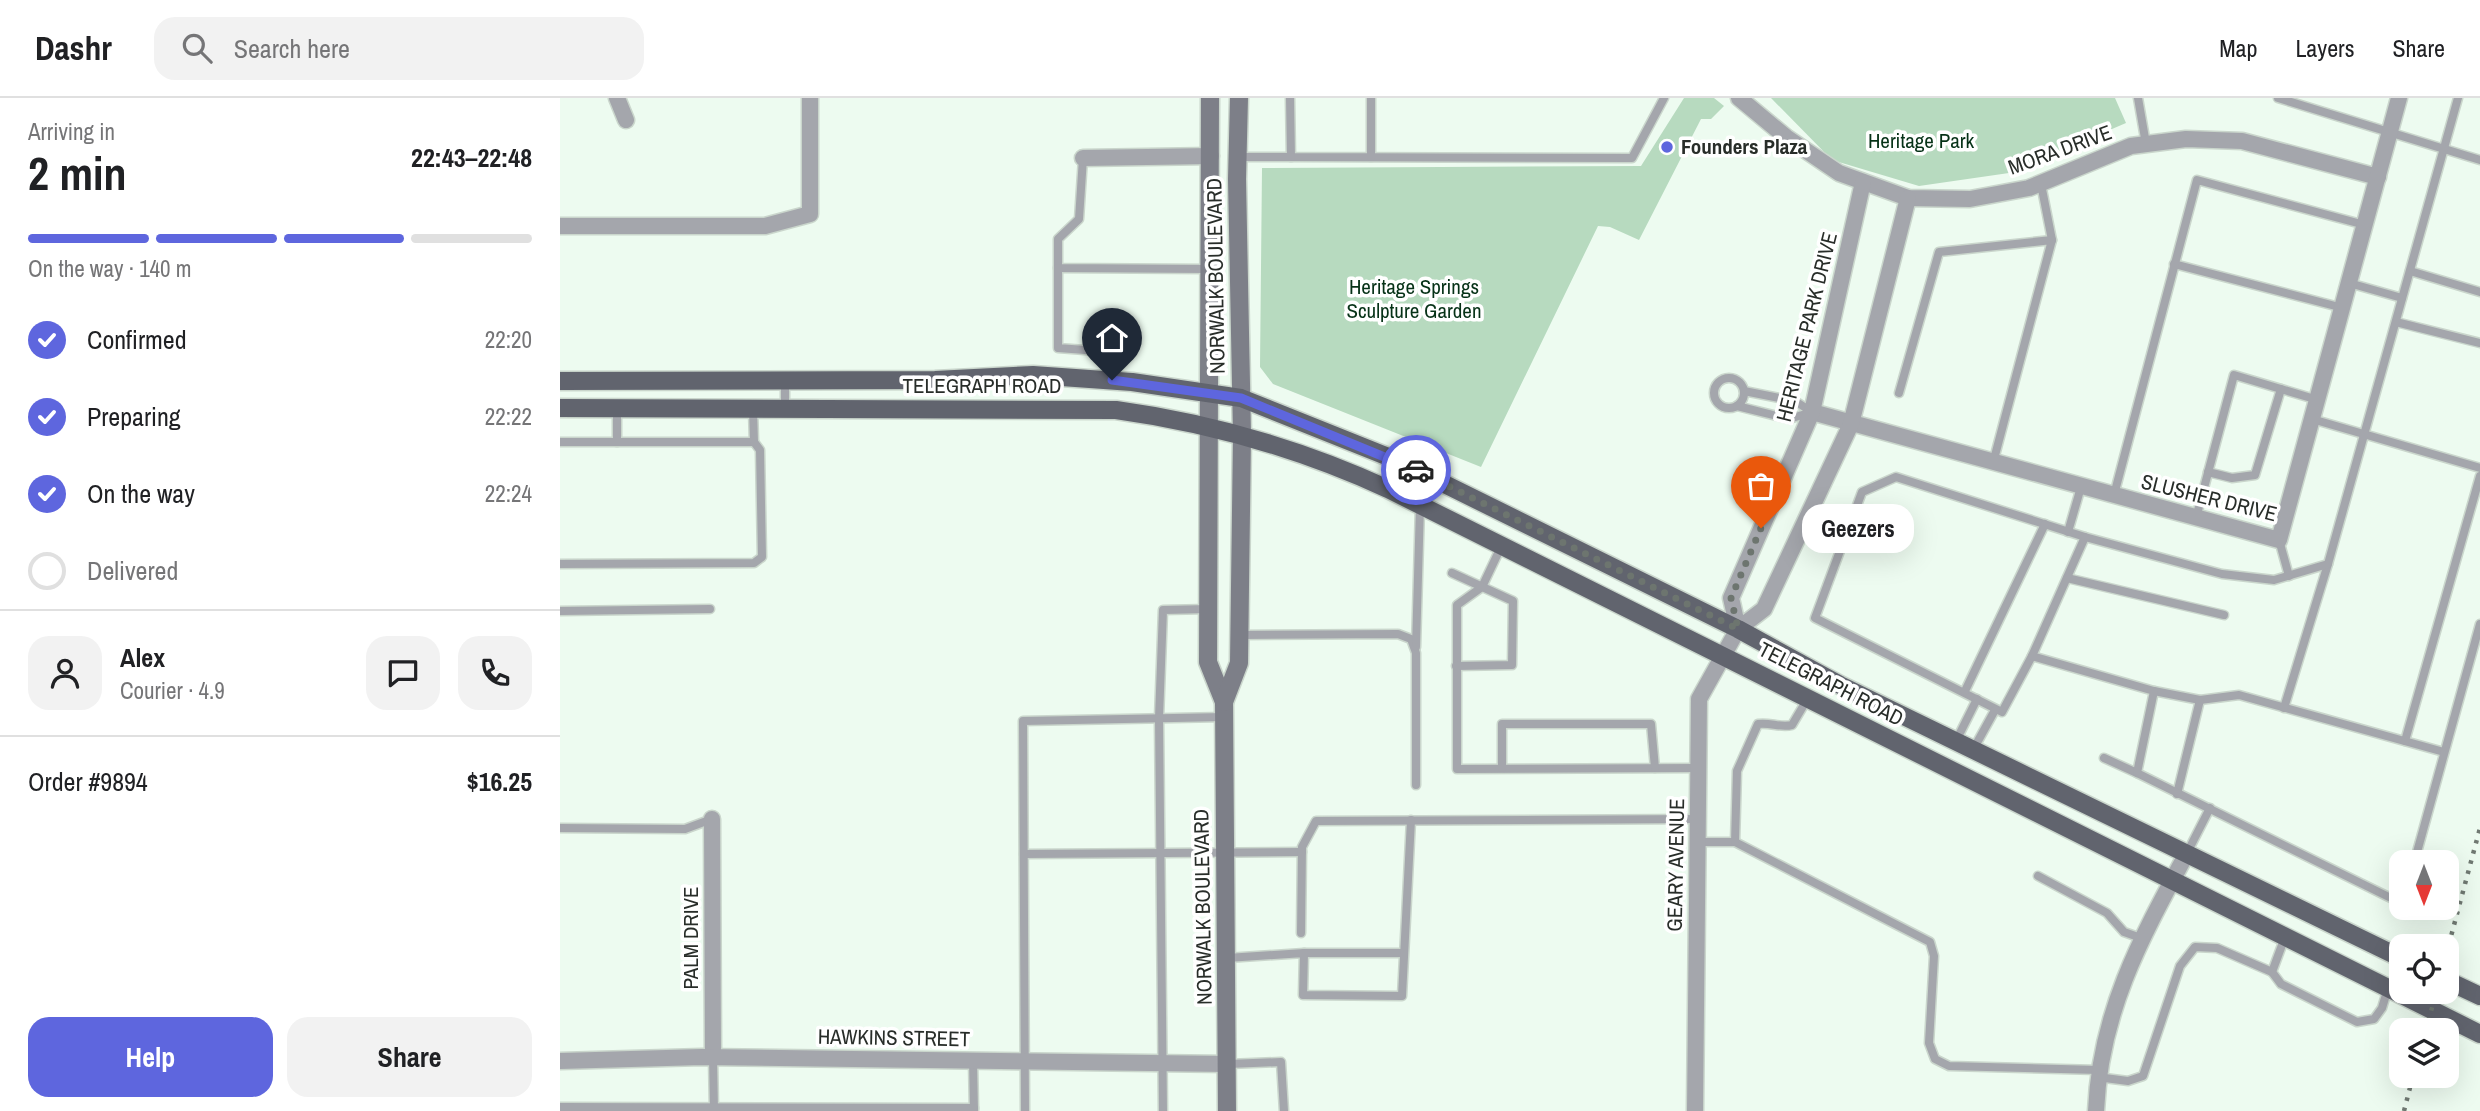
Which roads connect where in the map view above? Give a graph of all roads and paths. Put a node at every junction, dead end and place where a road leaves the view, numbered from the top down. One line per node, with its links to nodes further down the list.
1 (617, 98): 13 (street)
2 (810, 98): 28 (street)
3 (1210, 98): 17 (main road, NORWALK BOULEVARD)
4 (1238, 98): 18 (main road, NORWALK BOULEVARD)
5 (1290, 98): 19 (lane)
6 (1371, 98): 20 (lane)
7 (1664, 98): 20 (lane)
8 (1739, 98): 24 (street, MORA DRIVE)
9 (2138, 98): 15 (lane)
10 (2278, 98): 14 (lane)
11 (2399, 98): 14 (street, SLUSHER DRIVE)
12 (2458, 98): 16 (lane)
13 (626, 120)
14 (2391, 131): 16 (lane); 23 (street, SLUSHER DRIVE)
15 (2146, 144): 23 (street, MORA DRIVE); 25 (street, MORA DRIVE)
16 (2443, 151): 22 (lane); 33 (lane)
17 (1211, 156): 21 (street); 32 (main road, NORWALK BOULEVARD)
18 (1237, 157): 19 (lane); 47 (main road, NORWALK BOULEVARD)
19 (1291, 157): 20 (lane)
20 (1371, 157)
21 (1083, 158): 31 (lane)
22 (2480, 160)
23 (2378, 177): 27 (street, SLUSHER DRIVE)
24 (1863, 182): 26 (street, MORA DRIVE); 54 (street, HERITAGE PARK DRIVE)
25 (2041, 184): 26 (street, MORA DRIVE); 29 (lane)
26 (1908, 198): 56 (street)
27 (2365, 225): 30 (lane); 34 (street, SLUSHER DRIVE)
28 (560, 226)
29 (2052, 240): 46 (lane); 63 (lane)
30 (2174, 264): 37 (lane); 68 (lane)
31 (1058, 268): 32 (lane); 41 (lane)
32 (1211, 269): 45 (main road, NORWALK BOULEVARD)
33 (2410, 271): 35 (lane); 36 (lane)
34 (2349, 284): 36 (lane); 37 (street, SLUSHER DRIVE)
35 (2480, 292)
36 (2402, 298): 38 (lane)
37 (2343, 308): 48 (street, SLUSHER DRIVE)
38 (2396, 322): 39 (lane); 59 (lane)
39 (2480, 343)
40 (785, 380): 41 (main road, TELEGRAPH ROAD); 42 (main road, TELEGRAPH ROAD); 53 (lane)
41 (1112, 380): 45 (main road, TELEGRAPH ROAD)
42 (560, 381)
43 (2281, 389): 48 (lane); 65 (lane); 65 (lane)
44 (1744, 391): 49 (lane); 49 (lane); 54 (lane)
45 (1209, 393): 47 (main road, TELEGRAPH ROAD); 57 (main road, NORWALK BOULEVARD)
46 (1899, 393)
47 (1241, 398): 58 (main road, NORWALK BOULEVARD); 87 (main road, TELEGRAPH ROAD)
48 (2318, 400): 55 (street, SLUSHER DRIVE)
49 (1737, 406): 54 (lane)
50 (560, 408): 51 (main road, TELEGRAPH ROAD)
51 (617, 408): 52 (main road, TELEGRAPH ROAD); 61 (lane)
52 (753, 408): 53 (main road, TELEGRAPH ROAD); 62 (lane)
53 (785, 408): 57 (main road, TELEGRAPH ROAD)
54 (1812, 412): 56 (street, SLUSHER DRIVE); 87 (street, HERITAGE PARK DRIVE)
55 (2312, 419): 59 (lane); 74 (street, SLUSHER DRIVE)
56 (1851, 424): 63 (street, SLUSHER DRIVE); 87 (street)
57 (1210, 428): 58 (main road, TELEGRAPH ROAD); 83 (main road, NORWALK BOULEVARD)
58 (1242, 435): 69 (main road, TELEGRAPH ROAD); 88 (main road, NORWALK BOULEVARD)
59 (2364, 437): 64 (lane); 77 (lane)
60 (560, 442): 61 (lane)
61 (617, 442): 62 (lane)
62 (754, 442): 76 (lane)
63 (1993, 463): 67 (street, SLUSHER DRIVE)
64 (2480, 468)
65 (2208, 472): 70 (lane)
66 (2480, 476): 103 (lane)
67 (2081, 487): 68 (street, SLUSHER DRIVE); 72 (lane)
68 (2114, 495): 70 (street, SLUSHER DRIVE)
69 (1420, 506): 75 (main road, TELEGRAPH ROAD); 91 (lane)
70 (2196, 518): 74 (street, SLUSHER DRIVE)
71 (2045, 524): 72 (lane); 93 (lane); 93 (lane)
72 (2068, 532): 73 (lane)
73 (2085, 537): 79 (lane); 80 (lane)
74 (2279, 540): 79 (lane)
75 (1501, 547): 81 (lane); 89 (main road, TELEGRAPH ROAD)
76 (560, 564)
77 (2328, 564): 79 (lane); 98 (lane)
78 (1452, 573): 81 (lane)
79 (2289, 576)
80 (2067, 578): 85 (lane); 90 (lane)
81 (1482, 587): 92 (lane); 92 (lane)
82 (710, 609): 84 (lane)
83 (1209, 609): 99 (main road, NORWALK BOULEVARD); 101 (lane)
84 (560, 611)
85 (2224, 615)
86 (2480, 624): 105 (lane)
87 (1738, 629): 89 (street, GEARY AVENUE); 102 (main road, TELEGRAPH ROAD)
88 (1240, 635): 91 (lane); 99 (main road, NORWALK BOULEVARD)
89 (1723, 656): 95 (main road, TELEGRAPH ROAD); 109 (street, GEARY AVENUE)
90 (2032, 656): 94 (lane); 100 (lane)
91 (1416, 657): 111 (lane)
92 (1456, 666): 107 (lane)
93 (1965, 691): 96 (lane)
94 (2154, 691): 97 (lane); 110 (lane)
95 (1808, 698): 119 (lane); 127 (main road, TELEGRAPH ROAD)
96 (1977, 699): 100 (lane); 102 (lane)
97 (2200, 700): 98 (lane); 112 (lane)
98 (2284, 708): 103 (lane)
99 (1224, 710): 101 (lane); 120 (main road, NORWALK BOULEVARD)
100 (1994, 710): 104 (lane)
101 (1159, 719): 122 (lane); 124 (lane)
102 (1956, 741): 104 (main road, TELEGRAPH ROAD)
103 (2405, 741): 105 (lane)
104 (1973, 750): 125 (main road, TELEGRAPH ROAD)
105 (2444, 752): 121 (lane)
106 (2104, 758): 110 (lane)
107 (1502, 768): 108 (lane); 108 (lane)
108 (1655, 768): 109 (lane)
109 (1698, 768): 115 (street, GEARY AVENUE)
110 (2137, 773): 112 (lane)
111 (1416, 785)
112 (2176, 794): 113 (lane)
113 (2210, 808): 125 (lane); 128 (lane)
114 (712, 819): 117 (lane); 141 (street, PALM DRIVE)
115 (1698, 819): 116 (lane); 118 (street, GEARY AVENUE)
116 (1411, 820): 123 (lane); 134 (lane)
117 (560, 828)
118 (1697, 842): 119 (lane); 155 (street, GEARY AVENUE)
119 (1735, 842): 147 (lane)
120 (1225, 850): 122 (lane); 123 (lane); 135 (main road, NORWALK BOULEVARD)
121 (2418, 850)
122 (1162, 851): 124 (lane); 145 (lane)
123 (1302, 852): 129 (lane)
124 (1024, 853): 144 (lane)
125 (2187, 853): 127 (street); 132 (main road, TELEGRAPH ROAD)
126 (2038, 876): 131 (lane)
127 (2172, 881): 130 (main road, TELEGRAPH ROAD); 131 (street)
128 (2389, 897)
129 (1301, 933)
130 (2285, 937): 136 (lane); 138 (main road, TELEGRAPH ROAD)
131 (2141, 938): 147 (street)
132 (2389, 952)
133 (1304, 953): 134 (lane); 134 (lane); 135 (lane)
134 (1403, 953)
135 (1227, 958): 146 (main road, NORWALK BOULEVARD)
136 (2272, 972): 138 (lane); 147 (lane)
137 (2459, 986): 139 (main road)
138 (2388, 988): 140 (main road, TELEGRAPH ROAD)
139 (2480, 996)
140 (2480, 1034)
141 (713, 1057): 142 (street, HAWKINS STREET); 143 (street, HAWKINS STREET); 149 (lane)
142 (973, 1060): 144 (street, HAWKINS STREET); 150 (lane)
143 (560, 1061)
144 (1025, 1061): 145 (street, HAWKINS STREET); 151 (lane)
145 (1163, 1063): 146 (street, HAWKINS STREET); 152 (lane)
146 (1228, 1064): 153 (main road, NORWALK BOULEVARD); 154 (lane)
147 (2098, 1073): 156 (street)
148 (560, 1107): 149 (lane)
149 (714, 1109): 150 (lane)
150 (974, 1110)
151 (1025, 1111)
152 (1163, 1111)
153 (1227, 1111)
154 (1284, 1111)
155 (1695, 1111)
156 (2096, 1111)

